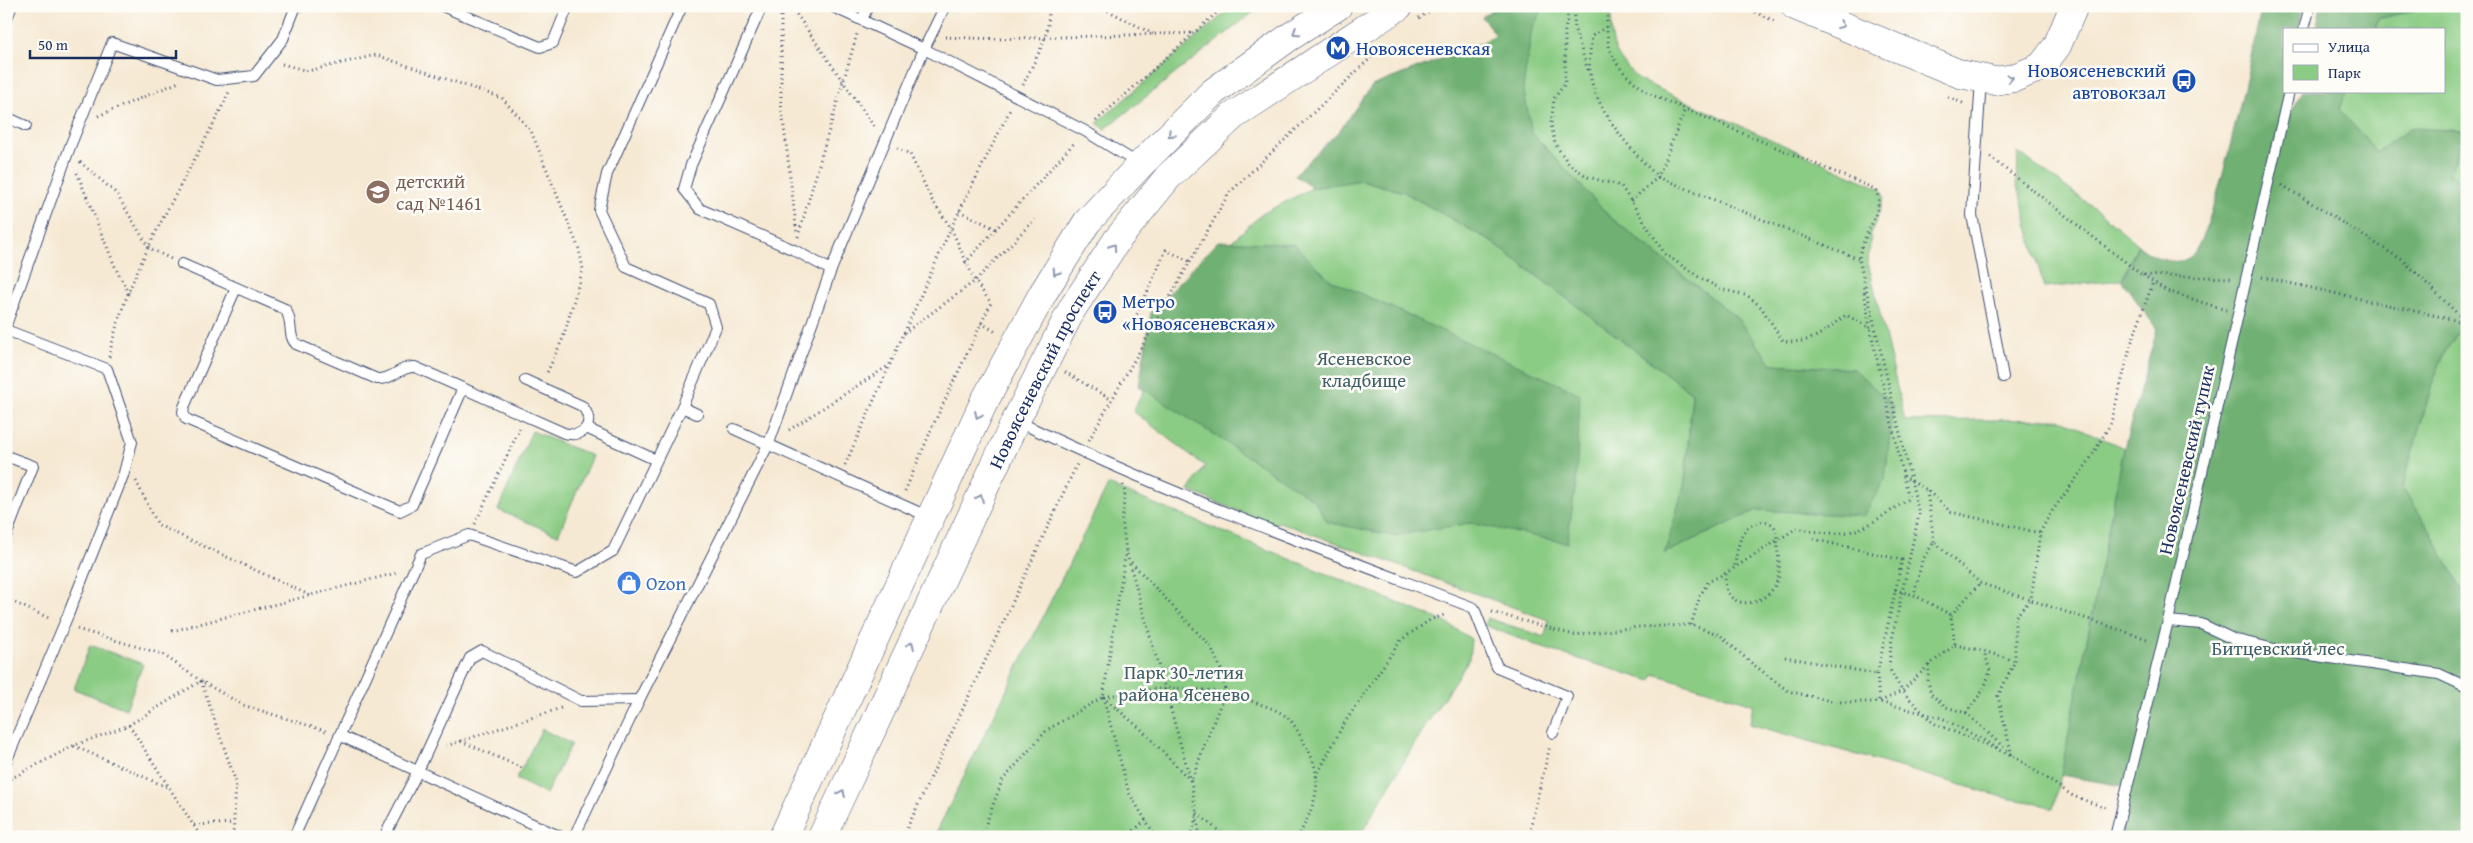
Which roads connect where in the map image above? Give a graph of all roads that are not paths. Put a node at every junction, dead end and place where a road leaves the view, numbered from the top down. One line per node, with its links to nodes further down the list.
1 (12, 6): 15 (lane)
2 (296, 6): 24 (lane)
3 (442, 6): 4 (lane)
4 (568, 6)
5 (682, 6): 34 (lane)
6 (762, 6): 27 (lane)
7 (831, 6): 16 (lane)
8 (868, 6): 16 (lane)
9 (945, 6): 18 (lane)
10 (1338, 6): 25 (street, Новоясеневский проспект, one-way to 25)
11 (1796, 6): 19 (street, one-way to 19)
12 (2074, 6): 19 (street, one-way to 12)
13 (2310, 6): 17 (lane)
14 (1406, 14): 36 (street, Новоясеневский проспект, one-way to 14)
15 (6, 20)
16 (862, 20): 18 (lane)
17 (2304, 28)
18 (924, 49): 25 (lane); 27 (lane)
19 (1981, 80): 31 (lane)
20 (2290, 92): 44 (lane, Новоясеневский тупик)
21 (6, 117): 22 (lane)
22 (26, 126)
23 (60, 138): 24 (lane)
24 (70, 147): 29 (lane)
25 (1140, 165): 42 (street, Новоясеневский проспект, one-way to 42)
26 (182, 264): 28 (lane)
27 (831, 270): 39 (lane)
28 (236, 288): 33 (lane); 33 (lane)
29 (6, 325)
30 (6, 330): 49 (lane)
31 (2003, 377)
32 (525, 380): 37 (lane)
33 (463, 388): 37 (lane)
34 (682, 408): 35 (lane); 41 (lane)
35 (698, 414)
36 (1016, 420): 47 (lane); 56 (street, Новоясеневский проспект, one-way to 36)
37 (586, 428): 41 (lane)
38 (734, 429): 39 (lane)
39 (769, 443): 42 (lane); 46 (lane)
40 (6, 456): 43 (lane)
41 (656, 460): 48 (lane)
42 (929, 517): 55 (street, Новоясеневский проспект)
43 (6, 536)
44 (2168, 621): 45 (lane); 57 (lane, Новоясеневский тупик)
45 (2467, 687)
46 (639, 700): 50 (lane); 54 (lane)
47 (1553, 733)
48 (341, 736): 50 (lane); 51 (lane)
49 (6, 762)
50 (418, 771): 52 (lane); 53 (lane)
51 (294, 837)
52 (384, 837)
53 (561, 837)
54 (574, 837)
55 (783, 837)
56 (822, 837)
57 (2115, 837)

